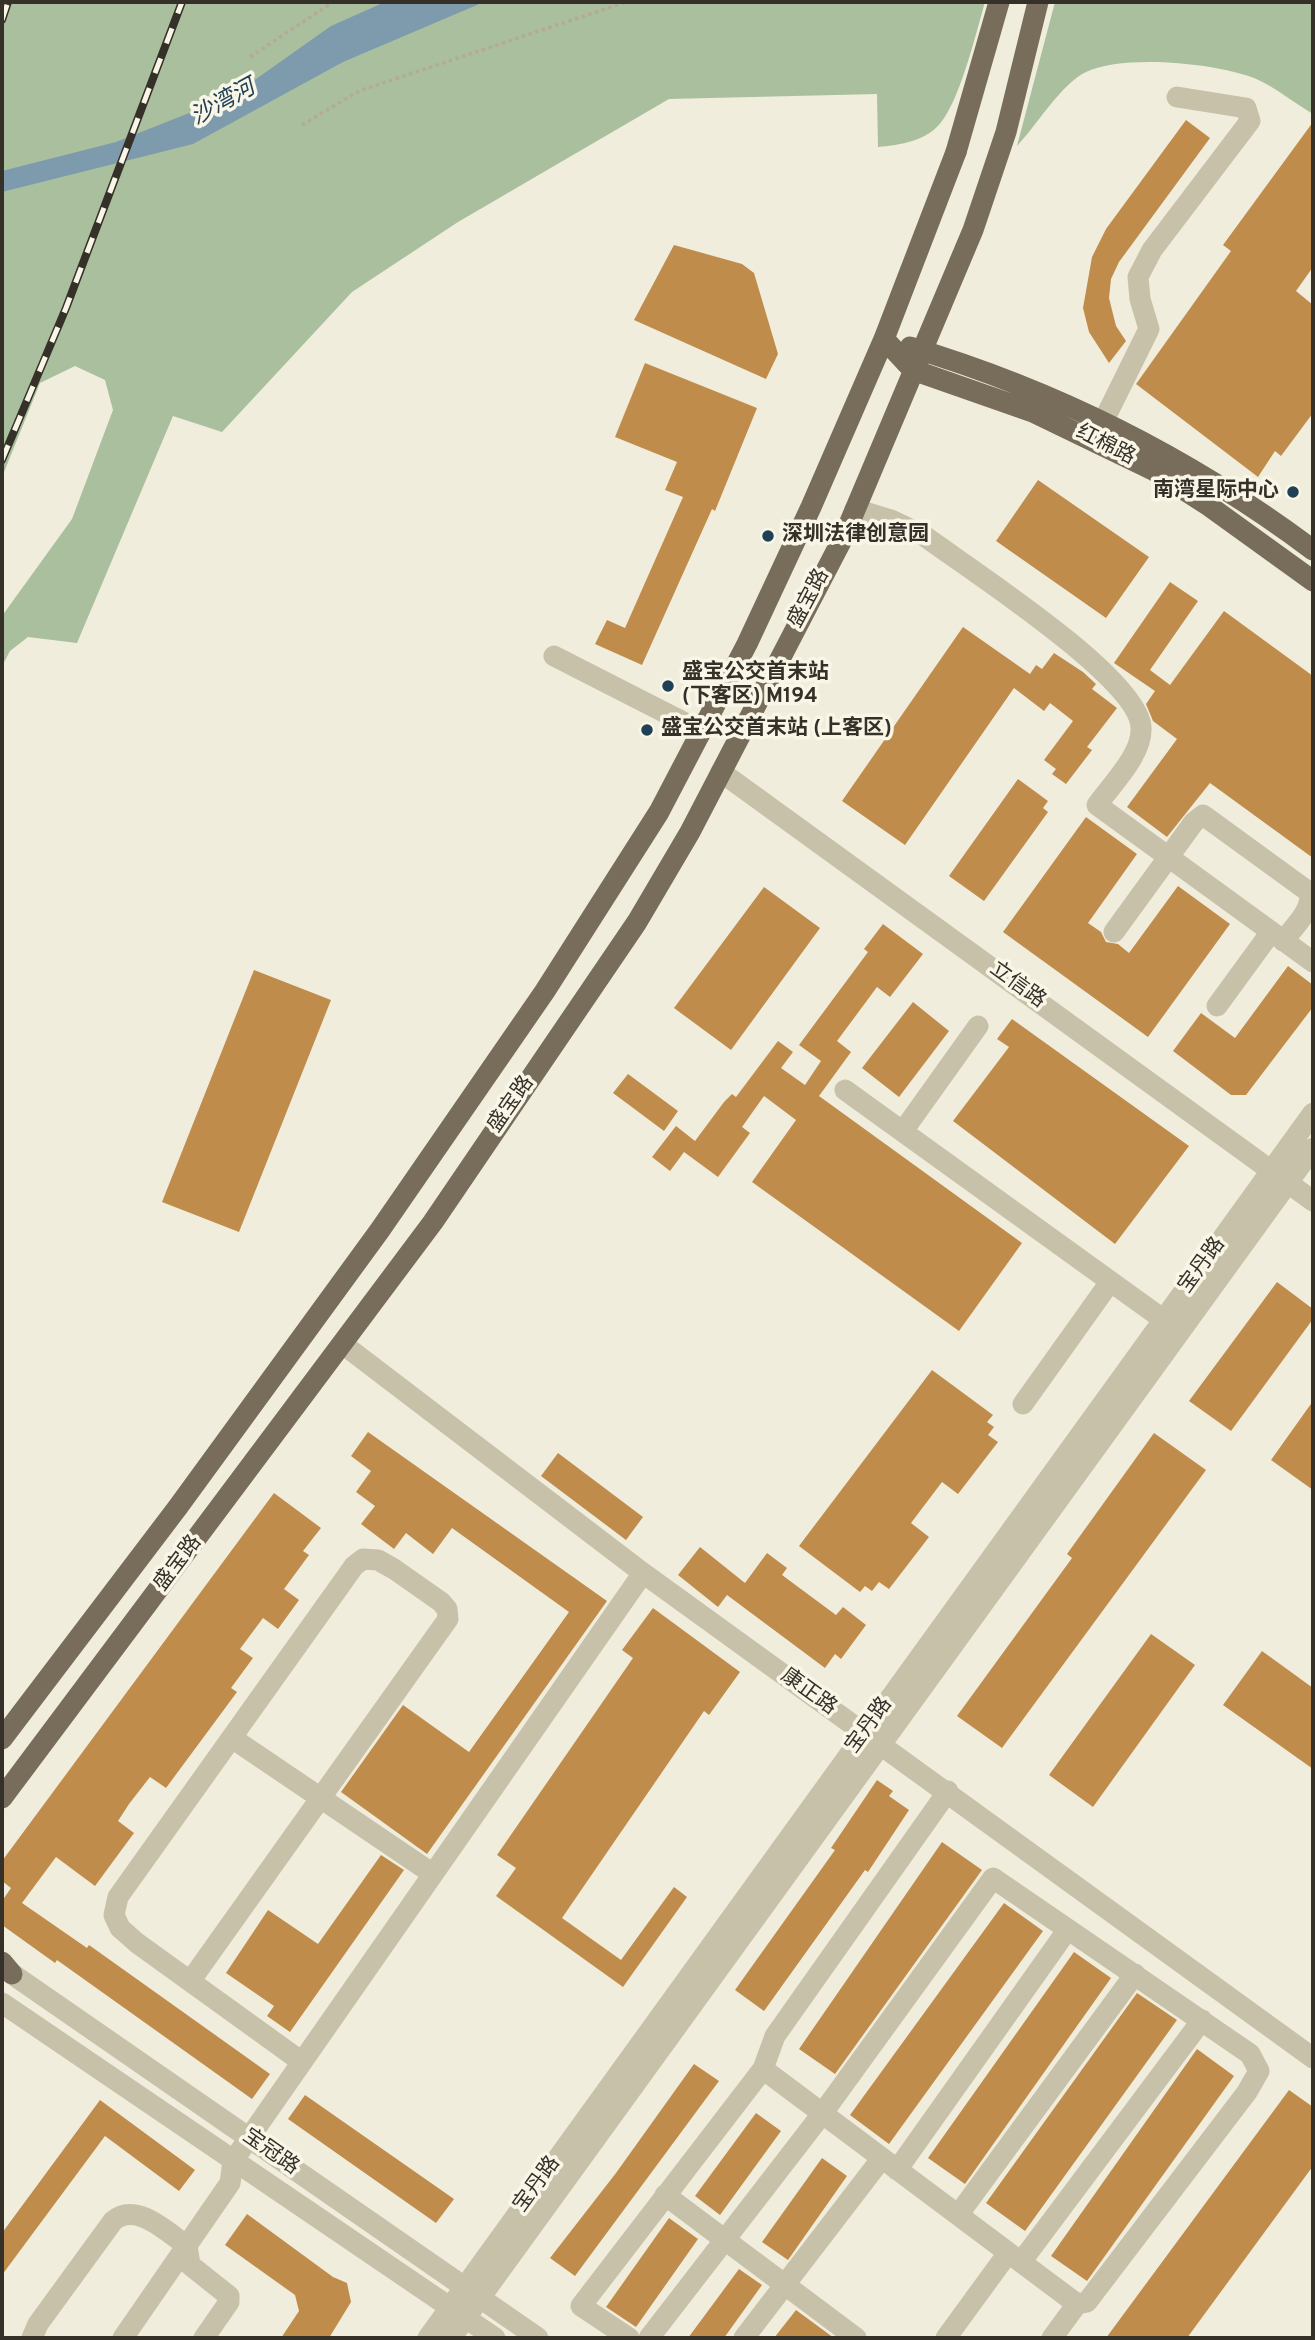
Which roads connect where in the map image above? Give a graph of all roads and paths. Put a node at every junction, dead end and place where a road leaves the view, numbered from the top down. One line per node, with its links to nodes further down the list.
1 (333, 2): 5 (path)
2 (626, 2): 7 (path)
3 (999, 2): 8 (main road, bridge)
4 (1038, 2): 9 (main road)
5 (250, 57)
6 (1177, 97): 11 (street)
7 (302, 125)
8 (884, 339): 9 (main road, 红棉路); 10 (main road, 红棉路); 16 (main road, 盛宝路)
9 (921, 350): 10 (main road, 盛宝路); 11 (main road, 红棉路)
10 (913, 370): 12 (main road, 盛宝路); 14 (main road, 红棉路)
11 (1104, 420): 13 (main road, 红棉路)
12 (855, 509): 17 (main road, 盛宝路); 18 (street)
13 (1313, 550)
14 (1313, 581)
15 (554, 656): 16 (street)
16 (701, 732): 36 (main road, 盛宝路)
17 (721, 772): 28 (street, 立信路); 32 (main road, 盛宝路)
18 (1168, 857): 19 (street); 20 (street); 20 (street)
19 (1114, 932)
20 (1277, 937): 21 (street); 22 (street)
21 (1313, 962)
22 (1217, 1006)
23 (978, 1027): 26 (street)
24 (845, 1090): 26 (street)
25 (1313, 1113): 28 (street, 宝丹路)
26 (903, 1132): 30 (street)
27 (1313, 1148): 28 (street, 宝丹路)
28 (1280, 1177): 29 (street, 立信路); 31 (street, 宝丹路); 37 (street, 宝丹路)
29 (1313, 1201)
30 (1110, 1282): 31 (street); 33 (street)
31 (1164, 1320): 37 (street, 宝丹路)
32 (344, 1345): 34 (street, 康正路); 39 (main road, 盛宝路)
33 (1023, 1404)
34 (643, 1573): 37 (street, 康正路); 41 (street)
35 (232, 1738): 40 (street); 40 (street); 45 (street)
36 (2, 1739)
37 (873, 1739): 38 (street, 康正路); 61 (street, 宝丹路)
38 (948, 1791): 48 (street, 康正路); 50 (street)
39 (2, 1798)
40 (320, 1799): 41 (street); 45 (street)
41 (433, 1874): 49 (street)
42 (1068, 1929): 44 (street); 51 (street); 54 (street)
43 (5, 1968): 52 (street, 宝冠路)
44 (1135, 1974): 47 (street); 56 (street)
45 (191, 1980): 49 (street)
46 (2, 2003): 53 (street, 宝冠路)
47 (1202, 2020): 59 (street); 62 (street)
48 (1313, 2057)
49 (302, 2062): 52 (street)
50 (763, 2069): 51 (street); 55 (street)
51 (822, 2114): 54 (street); 57 (street)
52 (249, 2138): 53 (street); 61 (street, 宝冠路)
53 (233, 2161): 58 (street); 63 (street, 宝冠路)
54 (890, 2164): 56 (street); 60 (street)
55 (665, 2195): 57 (street); 71 (street)
56 (958, 2215): 59 (street)
57 (724, 2240): 60 (street); 72 (street)
58 (187, 2246): 64 (street); 65 (street); 66 (street)
59 (1014, 2257): 62 (street); 75 (street)
60 (785, 2285): 73 (street); 74 (street)
61 (472, 2293): 63 (street, 宝丹路); 70 (street, 宝冠路)
62 (1077, 2304): 76 (street)
63 (458, 2312): 67 (street, 宝丹路); 68 (street, 宝丹路); 69 (street, 宝冠路)
64 (32, 2338)
65 (123, 2338)
66 (204, 2338)
67 (428, 2338)
68 (451, 2338)
69 (495, 2338)
70 (538, 2338)
71 (629, 2338)
72 (649, 2338)
73 (744, 2338)
74 (856, 2338)
75 (946, 2338)
76 (1052, 2338)

